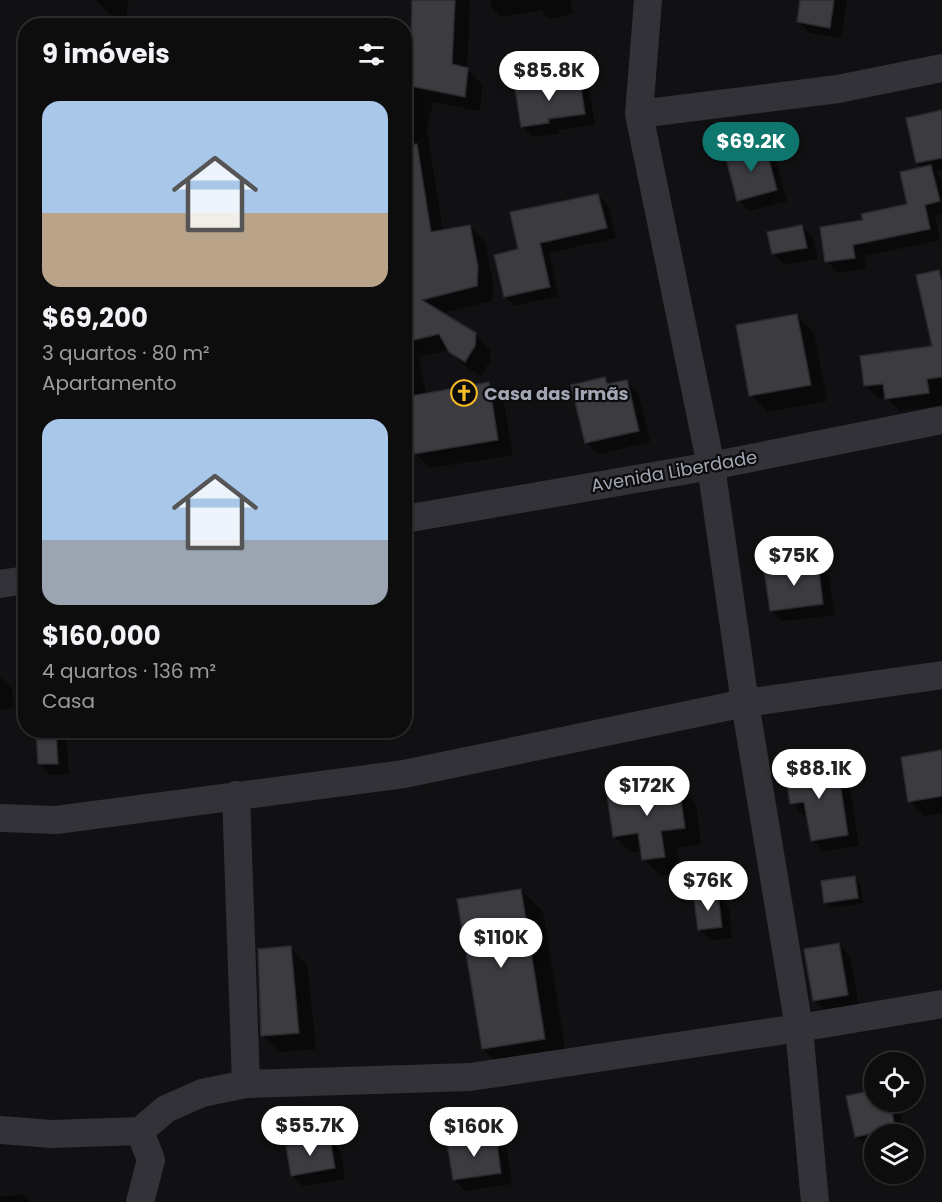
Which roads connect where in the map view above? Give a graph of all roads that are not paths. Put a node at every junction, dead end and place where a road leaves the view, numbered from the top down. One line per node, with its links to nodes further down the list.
1 (648, 0): 3 (street)
2 (942, 68): 3 (street)
3 (639, 114): 5 (street)
4 (942, 420): 5 (street, Avenida Liberdade)
5 (711, 466): 6 (street, Avenida Liberdade); 10 (street)
6 (412, 518)
7 (18, 581): 8 (street)
8 (0, 584)
9 (942, 675): 10 (street)
10 (744, 703): 11 (street); 14 (street)
11 (236, 795): 12 (street); 15 (street)
12 (0, 818)
13 (942, 1005): 14 (street)
14 (799, 1029): 15 (street); 19 (street)
15 (246, 1084): 17 (street)
16 (0, 1130): 17 (street)
17 (140, 1131): 18 (street)
18 (140, 1202)
19 (815, 1202)

